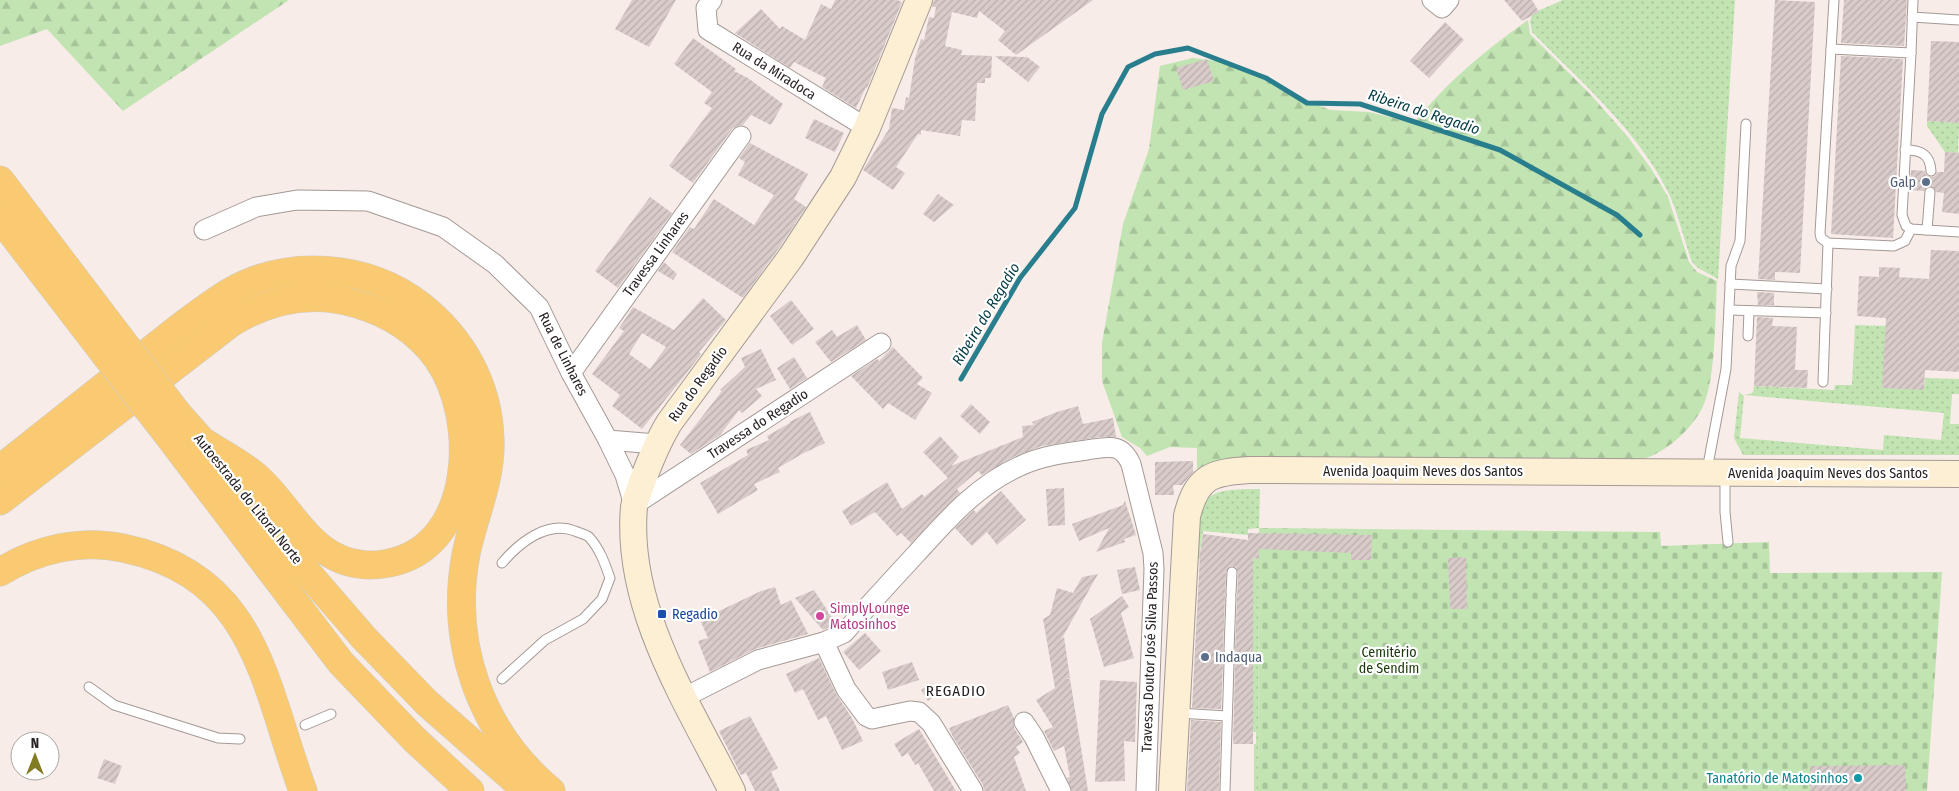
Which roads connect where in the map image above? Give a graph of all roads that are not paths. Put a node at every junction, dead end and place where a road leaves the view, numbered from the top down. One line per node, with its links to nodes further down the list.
1 (712, 0): 10 (street, Rua da Miradoca)
2 (919, 0): 10 (street, Rua do Regadio)
3 (1834, 0): 7 (lane)
4 (1913, 0): 5 (lane)
5 (1912, 17): 6 (lane); 8 (lane)
6 (1959, 20)
7 (1831, 49): 8 (lane); 21 (lane)
8 (1911, 53): 12 (lane)
9 (1746, 124): 22 (lane)
10 (867, 128): 35 (street, Rua do Regadio)
11 (742, 136): 30 (street, Travessa Linhares)
12 (1905, 150): 13 (lane); 17 (lane)
13 (1931, 171)
14 (0, 180): 28 (highway, Autoestrada do Litoral Norte)
15 (1930, 192): 19 (lane)
16 (0, 218): 28 (highway, Autoestrada do Litoral Norte)
17 (1911, 229): 19 (lane); 21 (lane)
18 (204, 230): 30 (street, Rua de Linhares)
19 (1927, 230): 20 (lane)
20 (1959, 232)
21 (1828, 244): 23 (lane)
22 (1730, 284): 23 (lane); 24 (lane)
23 (1827, 289): 26 (lane)
24 (1729, 310): 25 (lane); 37 (lane)
25 (1749, 311): 26 (lane); 27 (lane)
26 (1826, 313): 31 (lane)
27 (1748, 336)
28 (110, 343): 32 (highway, Autoestrada do Litoral Norte, bridge)
29 (881, 343): 40 (street, Travessa do Regadio)
30 (571, 373): 34 (street, Rua de Linhares)
31 (1823, 382)
32 (171, 422): 33 (highway, Autoestrada do Litoral Norte); 58 (highway, Autoestrada do Litoral Norte)
33 (202, 440): 39 (highway); 59 (highway, Autoestrada do Litoral Norte)
34 (608, 440): 35 (street); 40 (street, Rua de Linhares)
35 (656, 444): 40 (street, Rua do Regadio)
36 (0, 469): 60 (highway)
37 (1716, 472): 38 (street, Avenida Joaquim Neves dos Santos); 41 (lane); 51 (street, Avenida Joaquim Neves dos Santos)
38 (1959, 474)
39 (0, 501)
40 (634, 505): 50 (street, Rua do Regadio)
41 (1728, 542)
42 (502, 563): 48 (lane)
43 (0, 572): 57 (highway)
44 (1232, 572): 46 (lane)
45 (824, 642): 50 (street, Travessa Doutor José Silva Passos); 62 (street); 64 (street, Travessa Doutor José Silva Passos)
46 (1229, 650)
47 (1229, 664): 53 (lane)
48 (502, 679)
49 (89, 687): 56 (lane)
50 (684, 697): 61 (street, Rua do Regadio)
51 (1176, 713): 53 (lane); 65 (street, Avenida Joaquim Neves dos Santos)
52 (331, 714): 55 (lane)
53 (1227, 716): 66 (lane)
54 (1024, 722): 63 (street)
55 (305, 725)
56 (240, 739)
57 (303, 791)
58 (470, 791)
59 (527, 791)
60 (551, 791)
61 (732, 791)
62 (973, 791)
63 (1061, 791)
64 (1146, 791)
65 (1172, 791)
66 (1225, 791)

